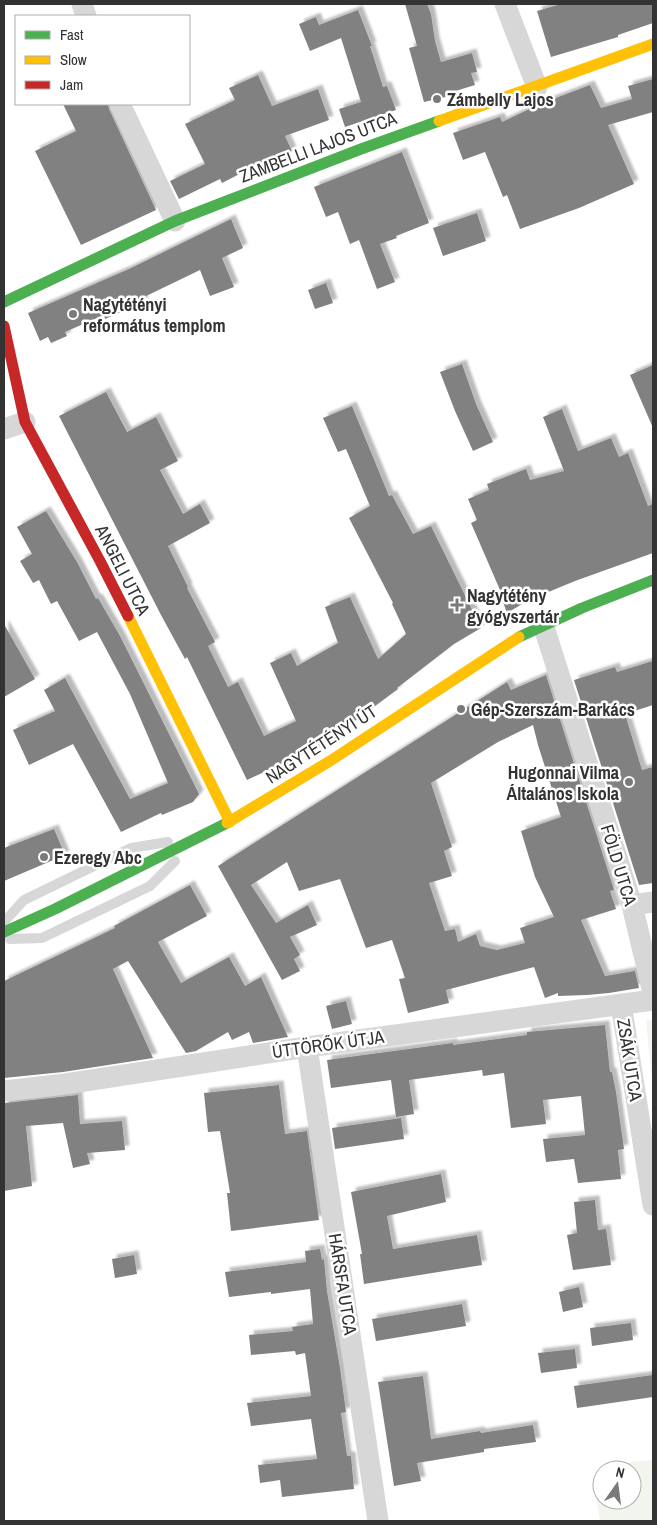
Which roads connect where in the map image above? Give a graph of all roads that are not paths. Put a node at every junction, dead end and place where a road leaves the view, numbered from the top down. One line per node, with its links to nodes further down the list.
1 (505, 4): 3 (street)
2 (653, 44): 3 (street, ZAMBELLI LAJOS UTCA)
3 (537, 87): 5 (street, ZAMBELLI LAJOS UTCA)
4 (120, 105): 5 (street)
5 (175, 221): 6 (street, ZAMBELLI LAJOS UTCA)
6 (4, 302)
7 (4, 326): 8 (street, ANGELI UTCA)
8 (25, 422): 9 (street); 12 (street, ANGELI UTCA)
9 (4, 429)
10 (653, 580): 11 (street, NAGYTÉTÉNYI ÚT)
11 (543, 624): 12 (street, NAGYTÉTÉNYI ÚT); 15 (street, FÖLD UTCA)
12 (230, 822): 13 (street, NAGYTÉTÉNYI ÚT)
13 (199, 837): 16 (lane); 17 (street, NAGYTÉTÉNYI ÚT); 18 (lane)
14 (653, 902): 15 (street)
15 (632, 904): 19 (street, FÖLD UTCA)
16 (4, 922)
17 (4, 932)
18 (4, 939)
19 (653, 993)
20 (653, 1000): 21 (street, ÚTTÖRŐK ÚTJA)
21 (621, 1004): 22 (street, ÚTTÖRŐK ÚTJA); 24 (street, ZSÁK UTCA)
22 (307, 1047): 23 (street, ÚTTÖRŐK ÚTJA); 25 (street, HÁRSFA UTCA)
23 (4, 1091)
24 (653, 1205)
25 (378, 1521)

